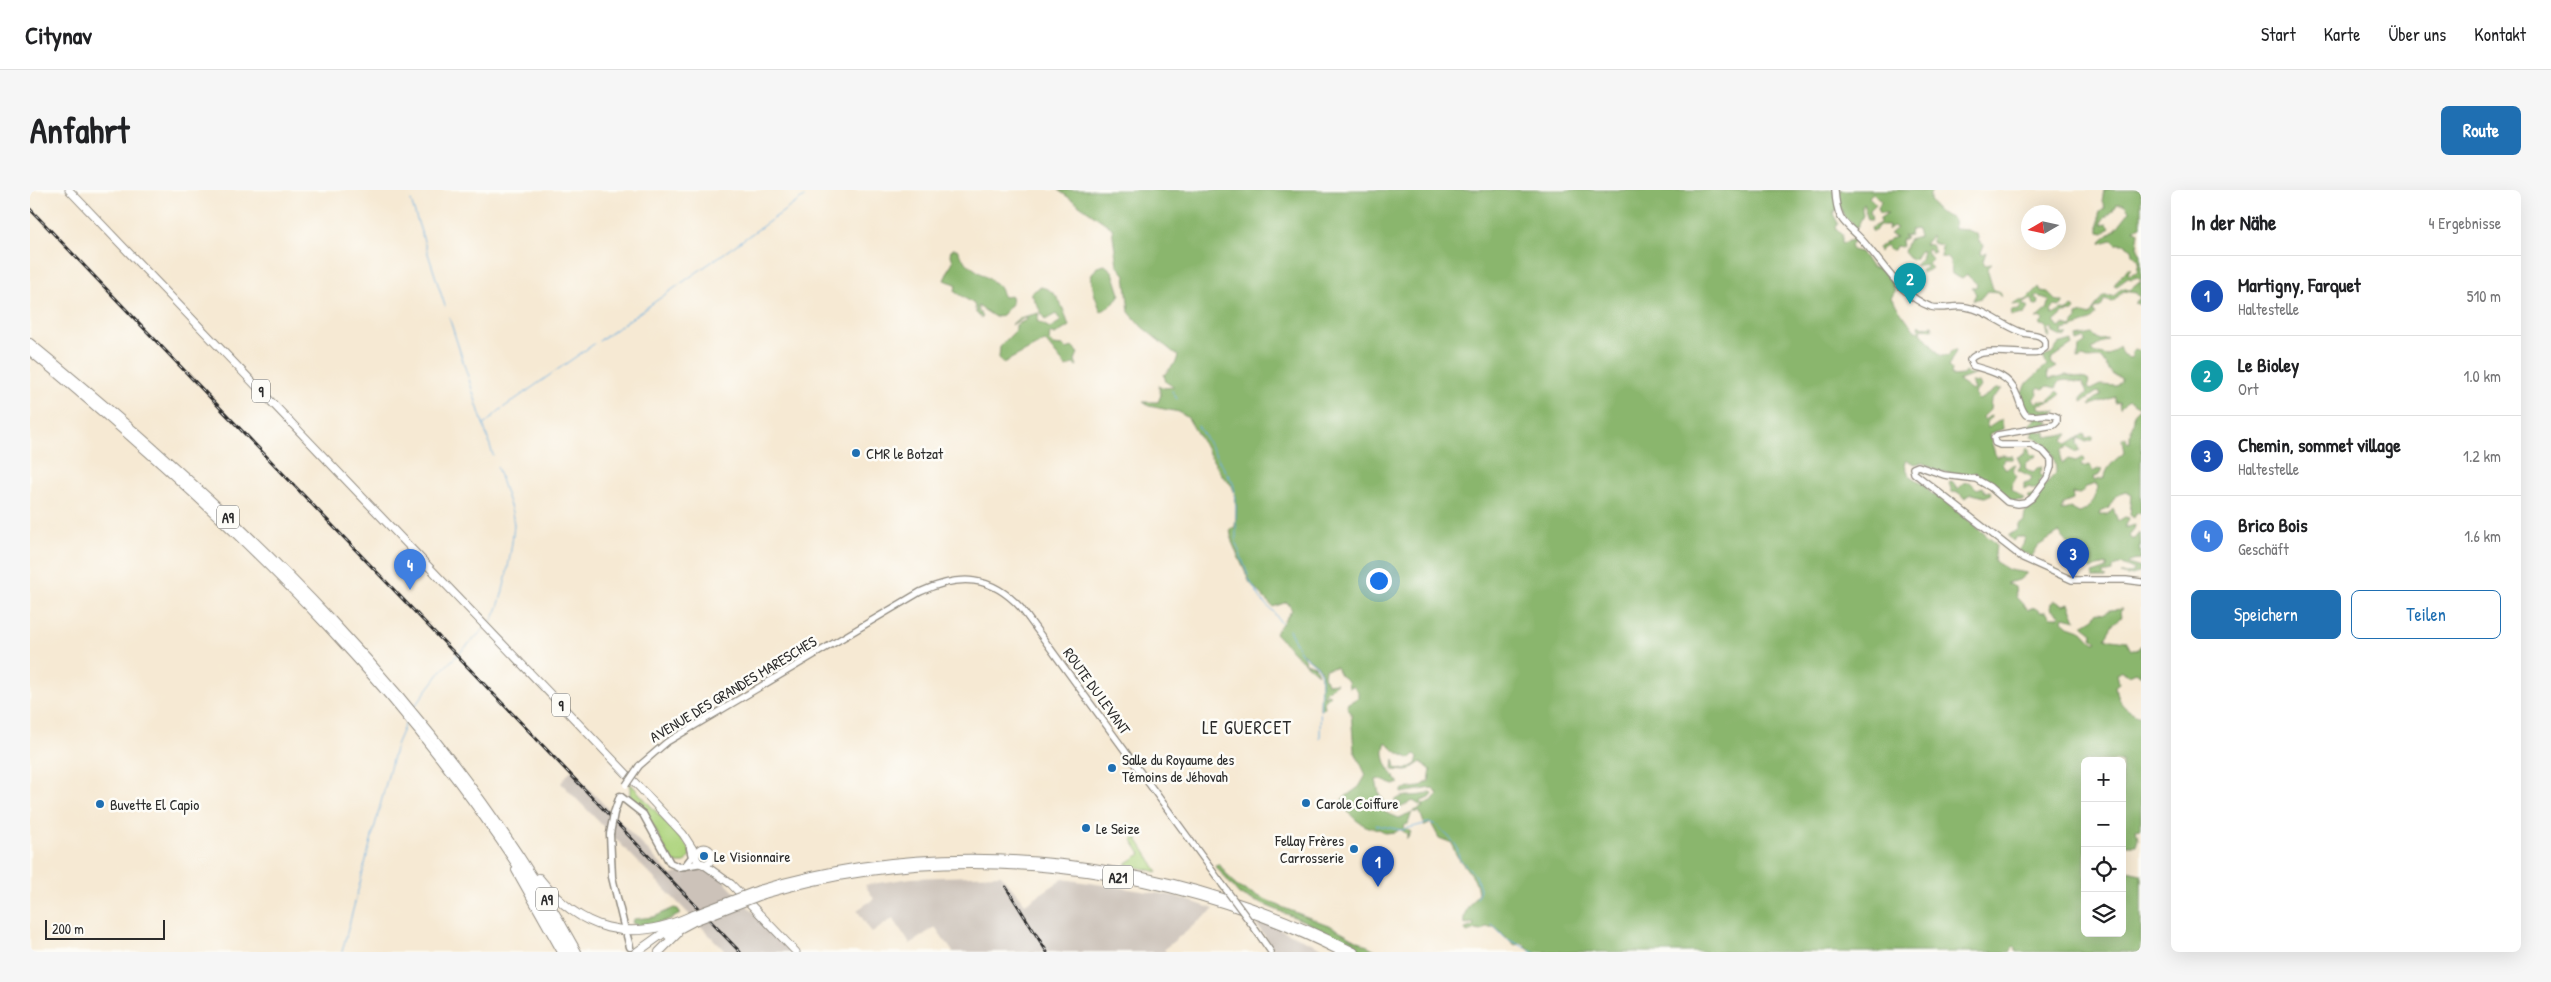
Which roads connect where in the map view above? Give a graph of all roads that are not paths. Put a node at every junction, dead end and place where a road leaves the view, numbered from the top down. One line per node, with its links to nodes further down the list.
1 (69, 190): 12 (main road, 9)
2 (1835, 190): 7 (street)
3 (30, 343): 9 (highway, A9)
4 (30, 350): 6 (highway, A9)
5 (30, 358): 6 (highway)
6 (72, 386): 9 (highway, A9)
7 (2141, 582)
8 (843, 638): 10 (street, AVENUE DES GRANDES MARESCHES, bridge); 32 (street, ROUTE DU LEVANT, bridge)
9 (410, 714): 11 (highway, A9); 14 (highway, A9)
10 (621, 793): 20 (main road); 23 (main road, bridge)
11 (488, 821): 26 (highway); 27 (highway, A9)
12 (672, 823): 13 (main road, 9); 20 (main road)
13 (683, 834): 15 (main road, 9); 16 (main road, 9)
14 (514, 848): 22 (highway, A21); 28 (highway, A9)
15 (702, 848): 16 (main road); 17 (main road, 9)
16 (696, 855): 18 (main road, 9); 20 (main road)
17 (711, 856): 18 (main road); 21 (main road, 9)
18 (702, 863): 20 (main road); 21 (main road, 9)
19 (1001, 863): 22 (highway, A21, bridge); 33 (highway, A21); 34 (highway, A21)
20 (684, 866)
21 (731, 884): 31 (main road, 9)
22 (683, 924): 25 (highway, A21); 29 (highway, A21); 30 (highway, A21)
23 (624, 926)
24 (627, 936): 25 (main road)
25 (633, 949)
26 (562, 952)
27 (570, 952)
28 (577, 952)
29 (643, 952)
30 (659, 952)
31 (796, 952)
32 (1271, 952)
33 (1342, 952)
34 (1354, 952)

